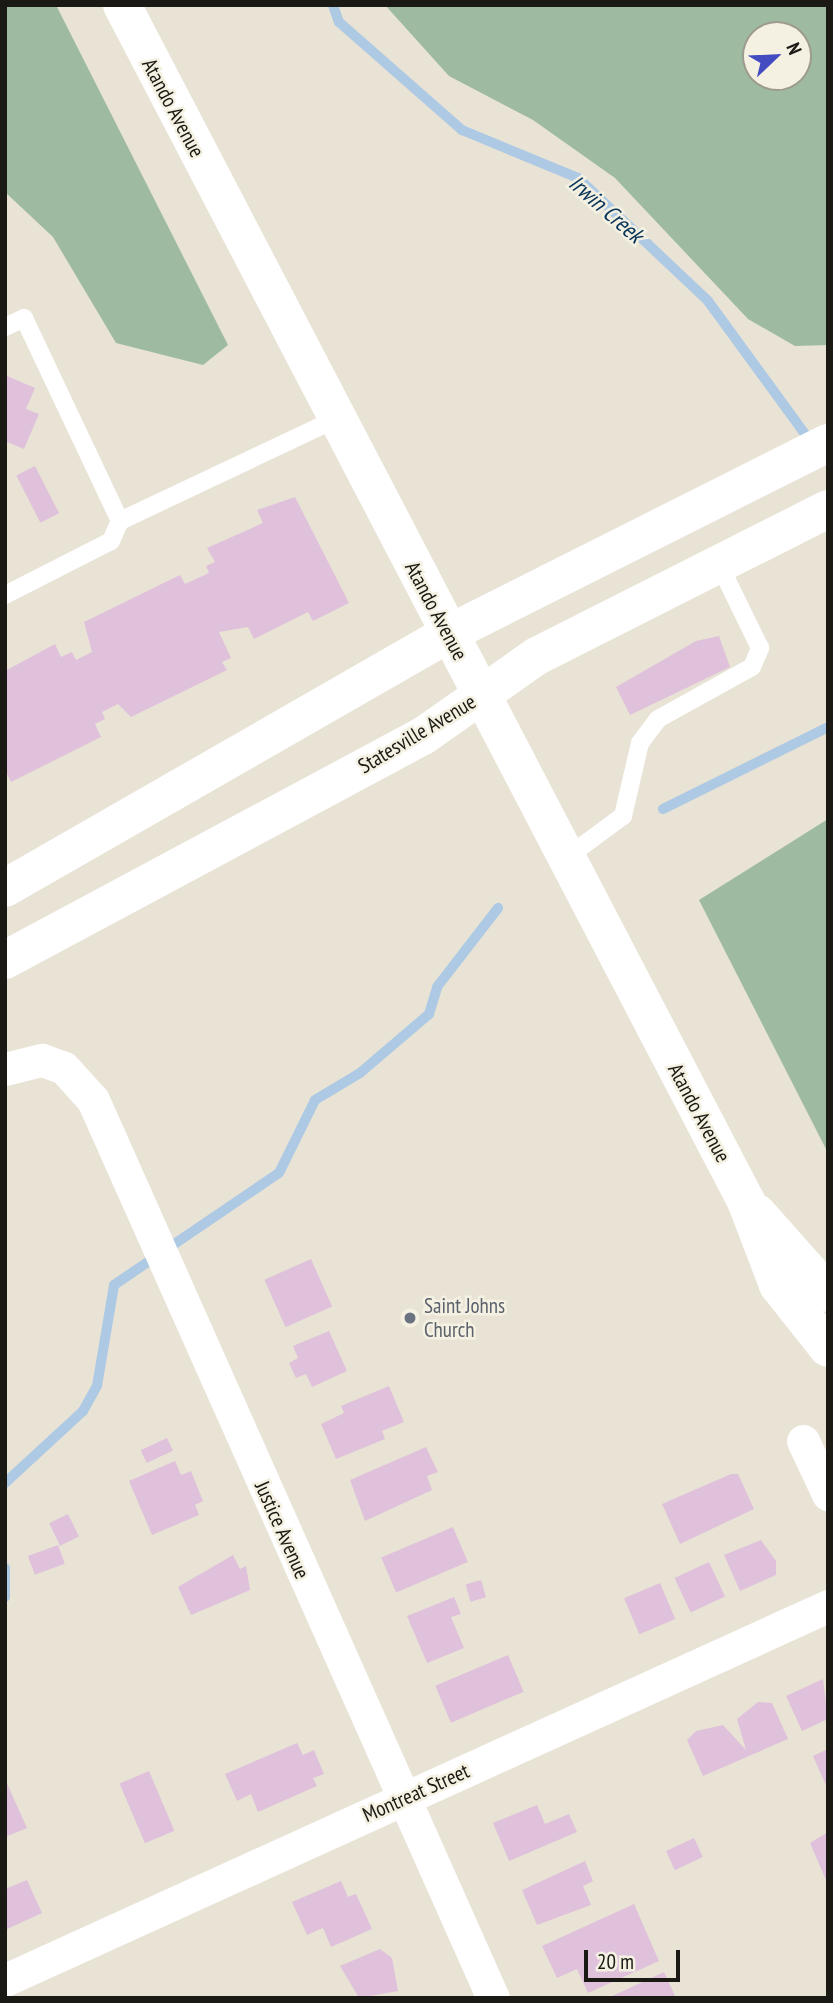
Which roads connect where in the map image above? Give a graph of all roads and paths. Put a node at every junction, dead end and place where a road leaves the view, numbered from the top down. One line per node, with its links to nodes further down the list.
1 (122, 10): 3 (main road, Atando Avenue)
2 (5, 327): 6 (lane)
3 (336, 418): 6 (lane); 9 (main road, Atando Avenue)
4 (828, 443): 9 (main road)
5 (828, 509): 7 (main road, Statesville Avenue)
6 (120, 521): 8 (lane)
7 (719, 564): 10 (main road, Statesville Avenue); 11 (lane)
8 (5, 595)
9 (449, 634): 10 (main road, Atando Avenue); 12 (main road)
10 (481, 695): 11 (main road, Atando Avenue); 13 (main road, Statesville Avenue)
11 (566, 858): 15 (main road, Atando Avenue)
12 (5, 888)
13 (5, 960)
14 (5, 1069): 21 (street, Justice Avenue)
15 (746, 1201): 16 (main road, Atando Avenue); 17 (main road, Atando Avenue)
16 (828, 1293)
17 (828, 1348)
18 (803, 1440): 19 (street)
19 (828, 1494)
20 (828, 1606): 21 (street, Montreat Street)
21 (404, 1798): 22 (street, Montreat Street); 23 (street, Justice Avenue)
22 (5, 1980)
23 (493, 1998)

